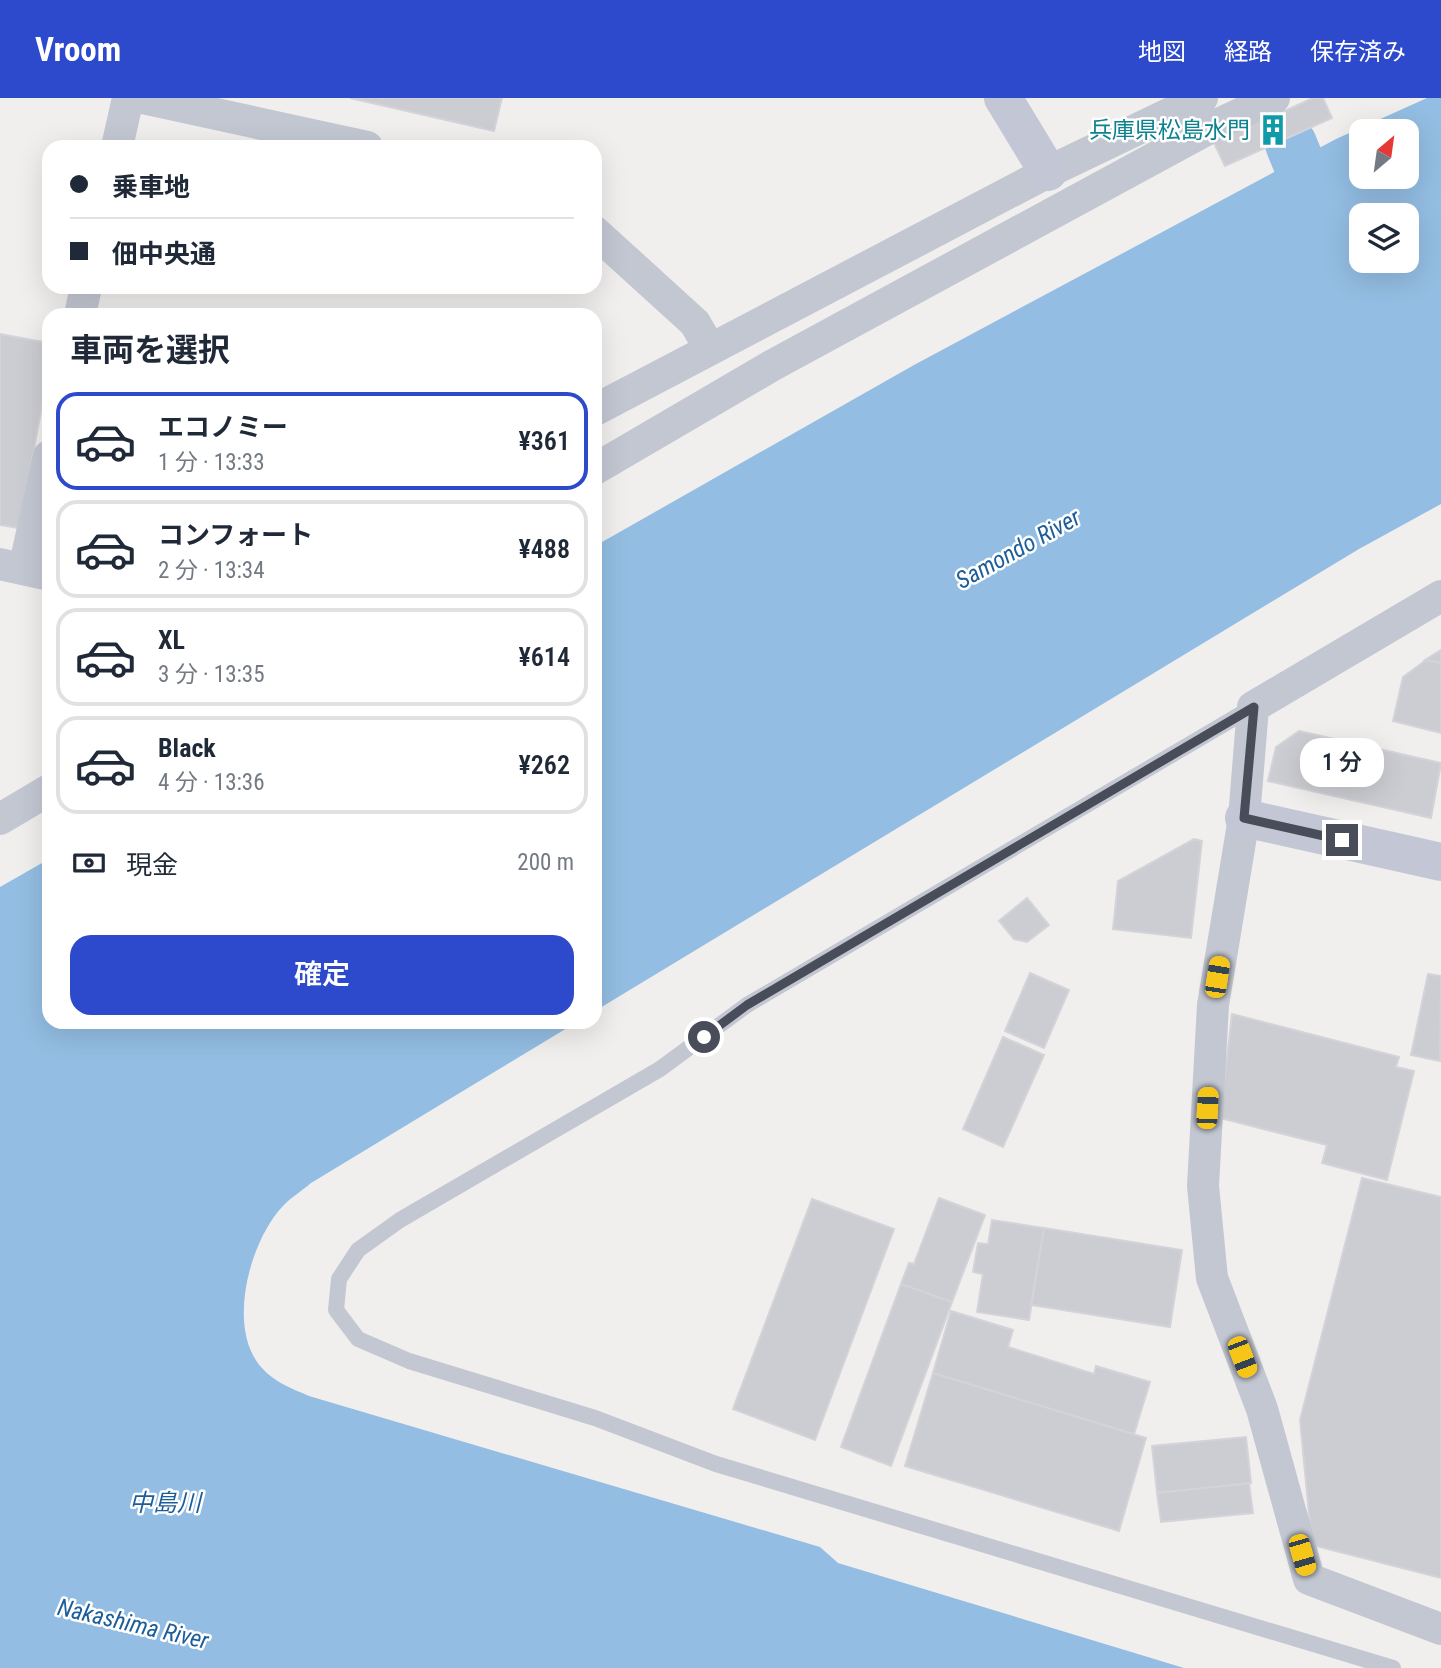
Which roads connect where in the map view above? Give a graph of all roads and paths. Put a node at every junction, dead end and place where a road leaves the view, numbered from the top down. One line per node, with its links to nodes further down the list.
1 (128, 98): 6 (street)
2 (143, 98): 7 (street)
3 (1003, 98): 8 (street)
4 (1202, 98): 8 (street)
5 (1274, 98): 12 (street)
6 (119, 140)
7 (335, 140)
8 (1048, 172): 10 (street)
9 (602, 238): 10 (street)
10 (710, 349): 11 (street)
11 (602, 406)
12 (602, 466)
13 (42, 488): 14 (street)
14 (24, 569)
15 (1441, 596): 16 (street)
16 (1254, 707): 19 (street); 22 (lane)
17 (42, 794): 18 (street)
18 (0, 818)
19 (1244, 818): 20 (street); 21 (street)
20 (1441, 862)
21 (1441, 1629)
22 (1393, 1668)

